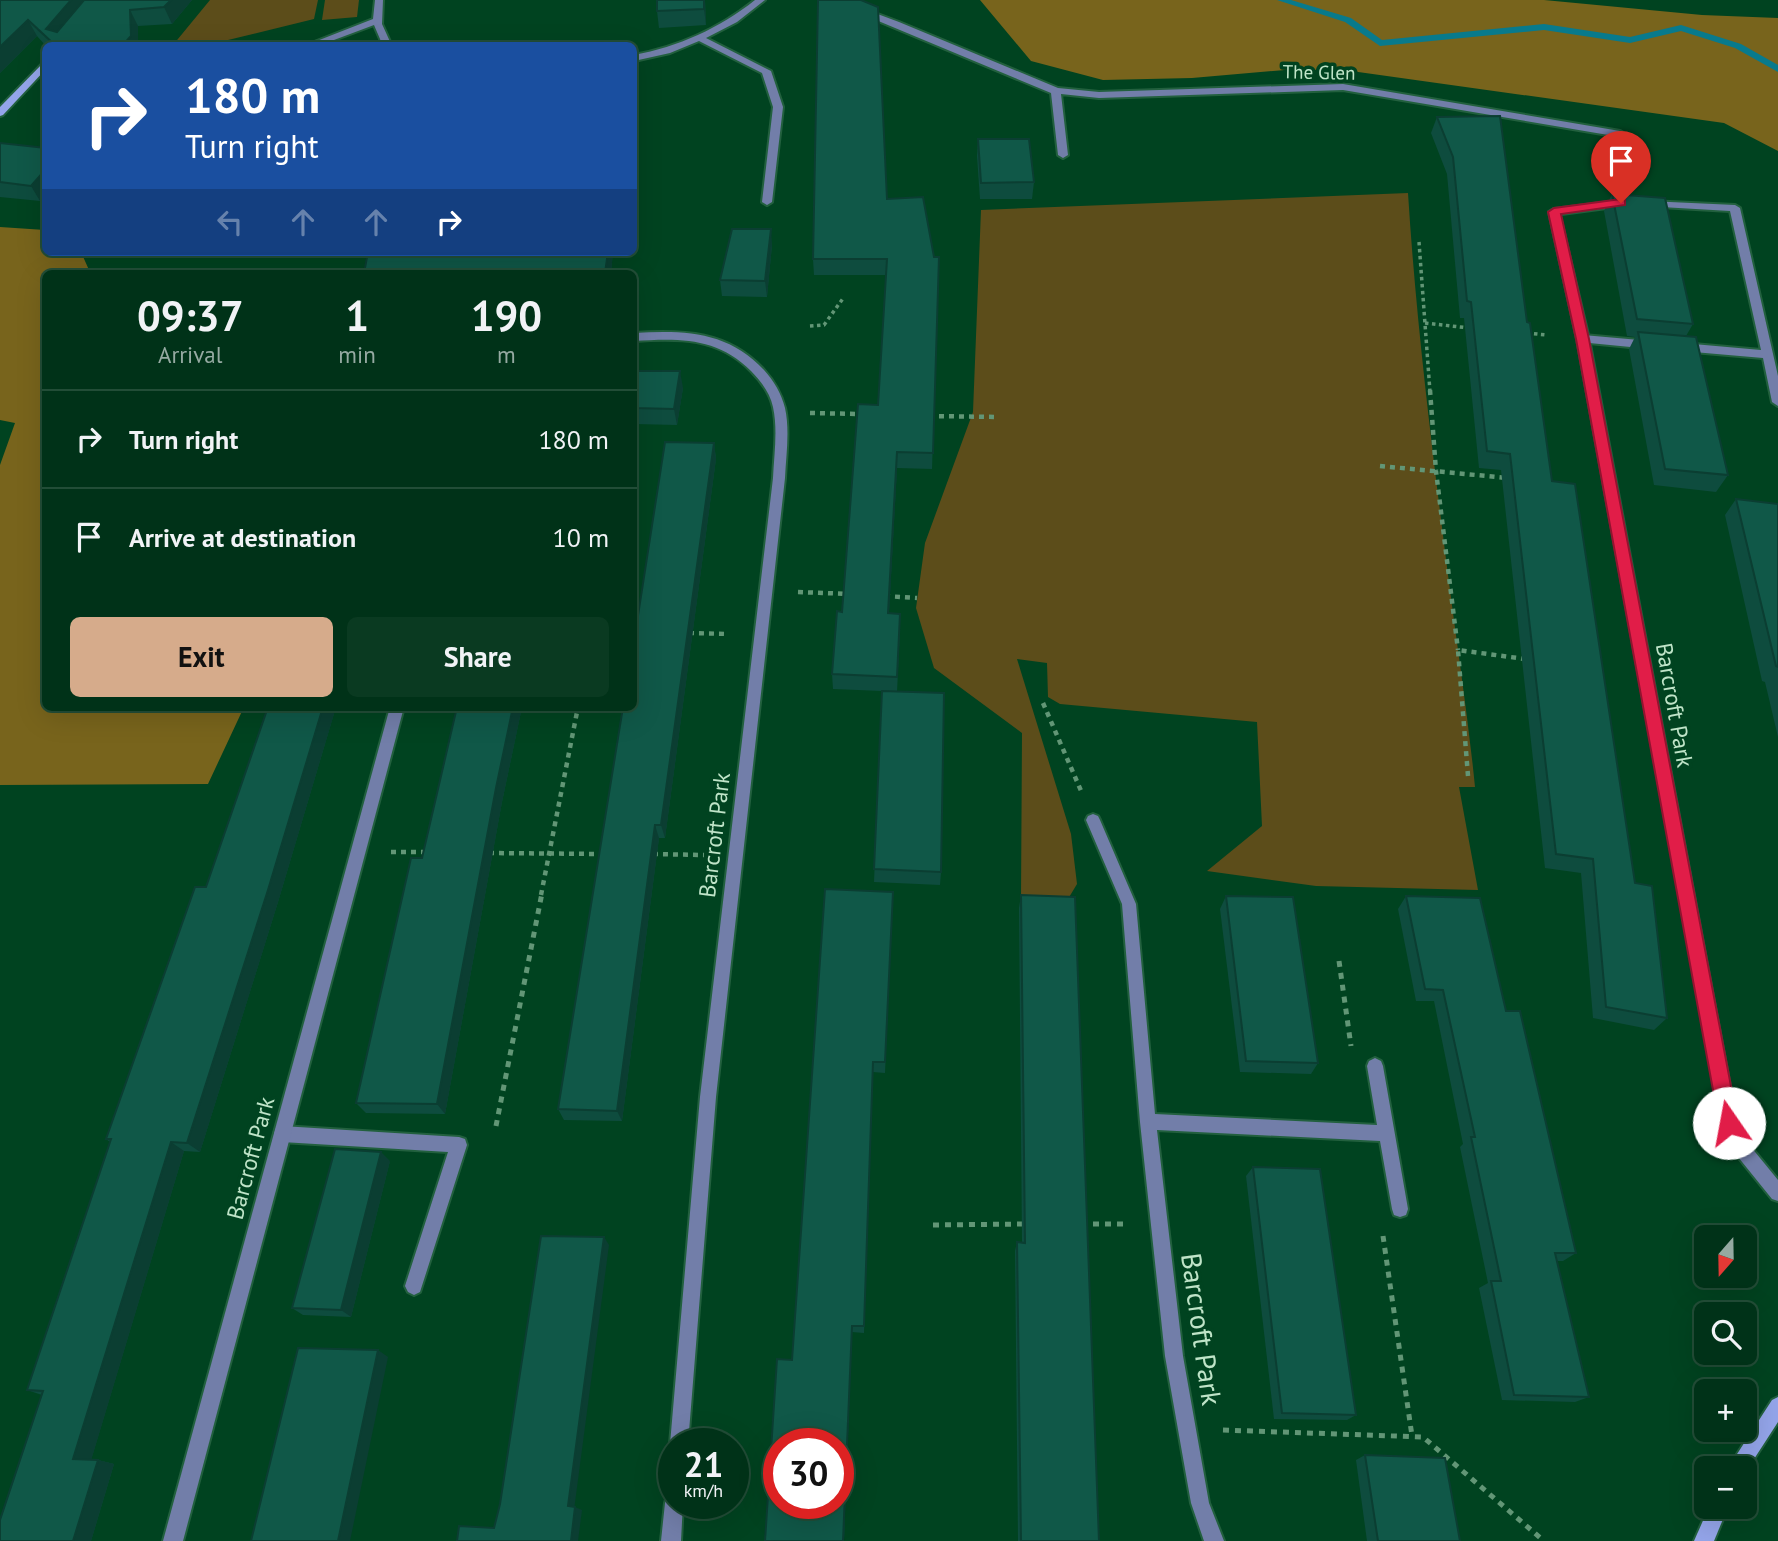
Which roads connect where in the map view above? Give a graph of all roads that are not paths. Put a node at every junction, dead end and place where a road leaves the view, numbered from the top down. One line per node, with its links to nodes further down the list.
1 (379, 0): 4 (street)
2 (761, 0): 5 (street)
3 (832, 0): 10 (street, The Glen)
4 (376, 21): 6 (street); 7 (street)
5 (699, 38): 8 (street); 14 (street)
6 (319, 42)
7 (385, 42)
8 (637, 58)
9 (42, 67): 11 (main road)
10 (1056, 91): 12 (street, The Glen); 13 (street)
11 (0, 113)
12 (1620, 134)
13 (1063, 155)
14 (767, 202)
15 (637, 337): 31 (street, Barcroft Park)
16 (1583, 339): 17 (street); 19 (street, Barcroft Park); 27 (street, Barcroft Park)
17 (1661, 345)
18 (1674, 346): 19 (street)
19 (1765, 354): 20 (street)
20 (1778, 402)
21 (396, 711): 26 (street, Barcroft Park)
22 (1093, 820): 24 (street, Barcroft Park)
23 (1375, 1066): 25 (street)
24 (1148, 1122): 25 (street); 37 (street, Barcroft Park)
25 (1386, 1133): 28 (street)
26 (282, 1134): 29 (street); 35 (street, Barcroft Park)
27 (1778, 1193)
28 (1400, 1209)
29 (414, 1286)
30 (1778, 1406): 32 (main road)
31 (680, 1428)
32 (1745, 1456)
33 (673, 1519): 36 (street)
34 (1713, 1519): 38 (main road)
35 (173, 1541)
36 (671, 1541)
37 (1214, 1541)
38 (1704, 1541)

